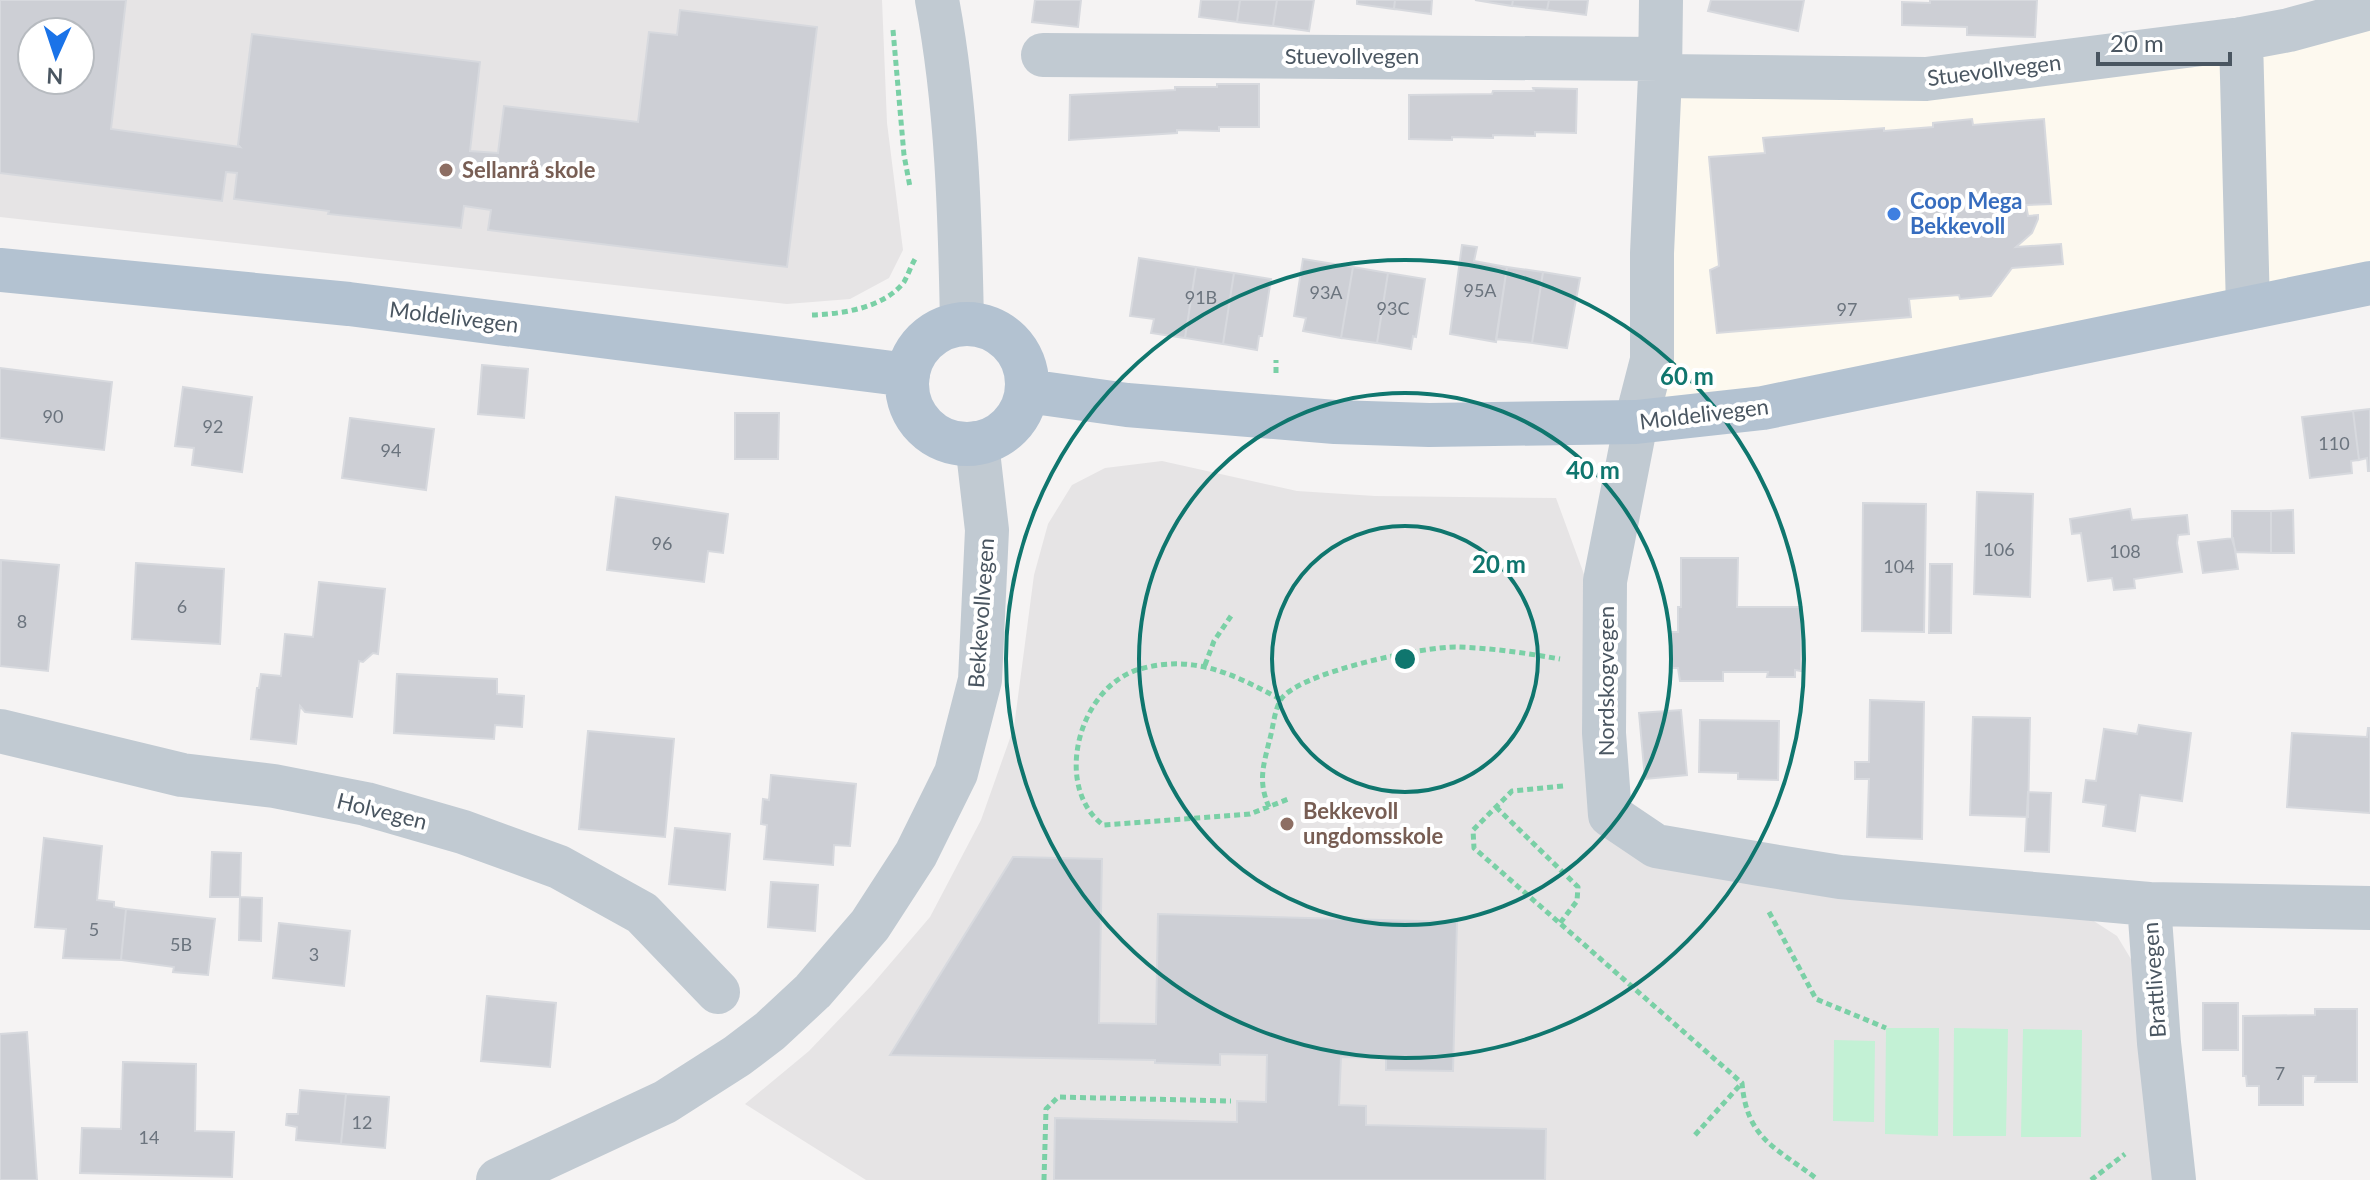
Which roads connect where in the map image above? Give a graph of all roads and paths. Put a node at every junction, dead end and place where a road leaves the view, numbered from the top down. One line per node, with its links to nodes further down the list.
1 (937, 0): 12 (street)
2 (1661, 0): 7 (street, Nordskogvegen)
3 (2370, 8): 5 (street, Stuevollvegen)
4 (893, 29): 8 (path)
5 (2241, 39): 7 (street, Stuevollvegen); 11 (street)
6 (1043, 55): 7 (street, Stuevollvegen)
7 (1660, 68): 15 (street, Nordskogvegen)
8 (912, 197)
9 (0, 270): 13 (main road, Moldelivegen)
10 (2370, 283): 11 (main road, Moldelivegen)
11 (2248, 308): 15 (main road, Moldelivegen)
12 (962, 324): 13 (main road); 14 (main road)
13 (908, 375): 16 (main road)
14 (1027, 391): 15 (main road, Moldelivegen); 16 (main road)
15 (1636, 422): 18 (street, Nordskogvegen)
16 (977, 443): 35 (street, Bekkevollvegen)
17 (1231, 616): 19 (path)
18 (1604, 664): 20 (path); 22 (street, Nordskogvegen)
19 (1205, 665): 20 (path); 24 (path)
20 (1280, 699): 24 (path)
21 (0, 731): 30 (street, Holvegen)
22 (1608, 782): 25 (path); 26 (street, Nordskogvegen)
23 (1291, 798): 24 (path)
24 (1269, 807)
25 (1496, 807): 29 (path); 29 (path)
26 (1760, 864): 27 (street, Nordskogvegen); 31 (path)
27 (2149, 904): 28 (street, Brattlivegen); 38 (street, Brattlivegen)
28 (2370, 908)
29 (1560, 923): 32 (path)
30 (718, 992)
31 (1886, 1028)
32 (1742, 1083): 34 (path); 37 (path)
33 (1231, 1101): 36 (path)
34 (1695, 1135)
35 (498, 1180)
36 (1044, 1180)
37 (1818, 1180)
38 (2174, 1180)

